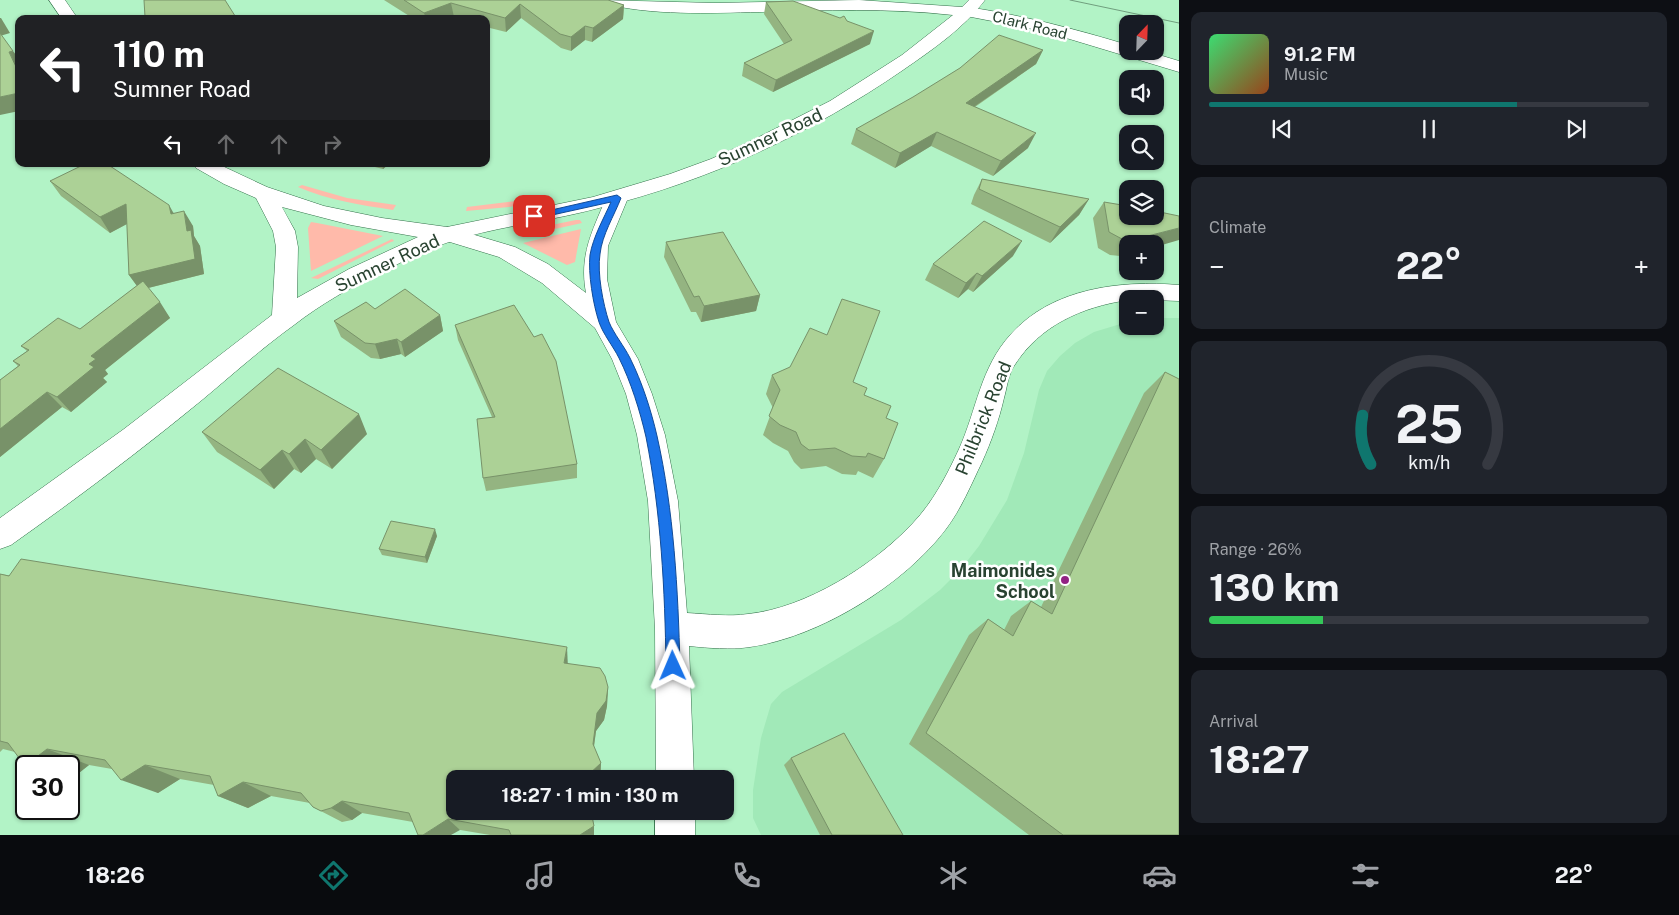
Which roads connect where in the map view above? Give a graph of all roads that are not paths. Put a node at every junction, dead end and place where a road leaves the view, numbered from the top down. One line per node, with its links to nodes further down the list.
1 (57, 0): 4 (street)
2 (607, 0): 3 (street, Clark Road)
3 (972, 6): 5 (street, Clark Road); 8 (street, Sumner Road)
4 (67, 15)
5 (1179, 68)
6 (209, 167): 7 (street)
7 (265, 195): 9 (street); 11 (street)
8 (617, 198): 9 (street, Sumner Road); 12 (street)
9 (448, 234): 11 (street, Sumner Road); 12 (street)
10 (1179, 293): 14 (street, Philbrick Road)
11 (284, 320): 13 (street, Sumner Road)
12 (604, 322): 14 (street)
13 (0, 535)
14 (672, 628): 15 (street)
15 (675, 770)
16 (676, 820): 17 (street)
17 (675, 835)

